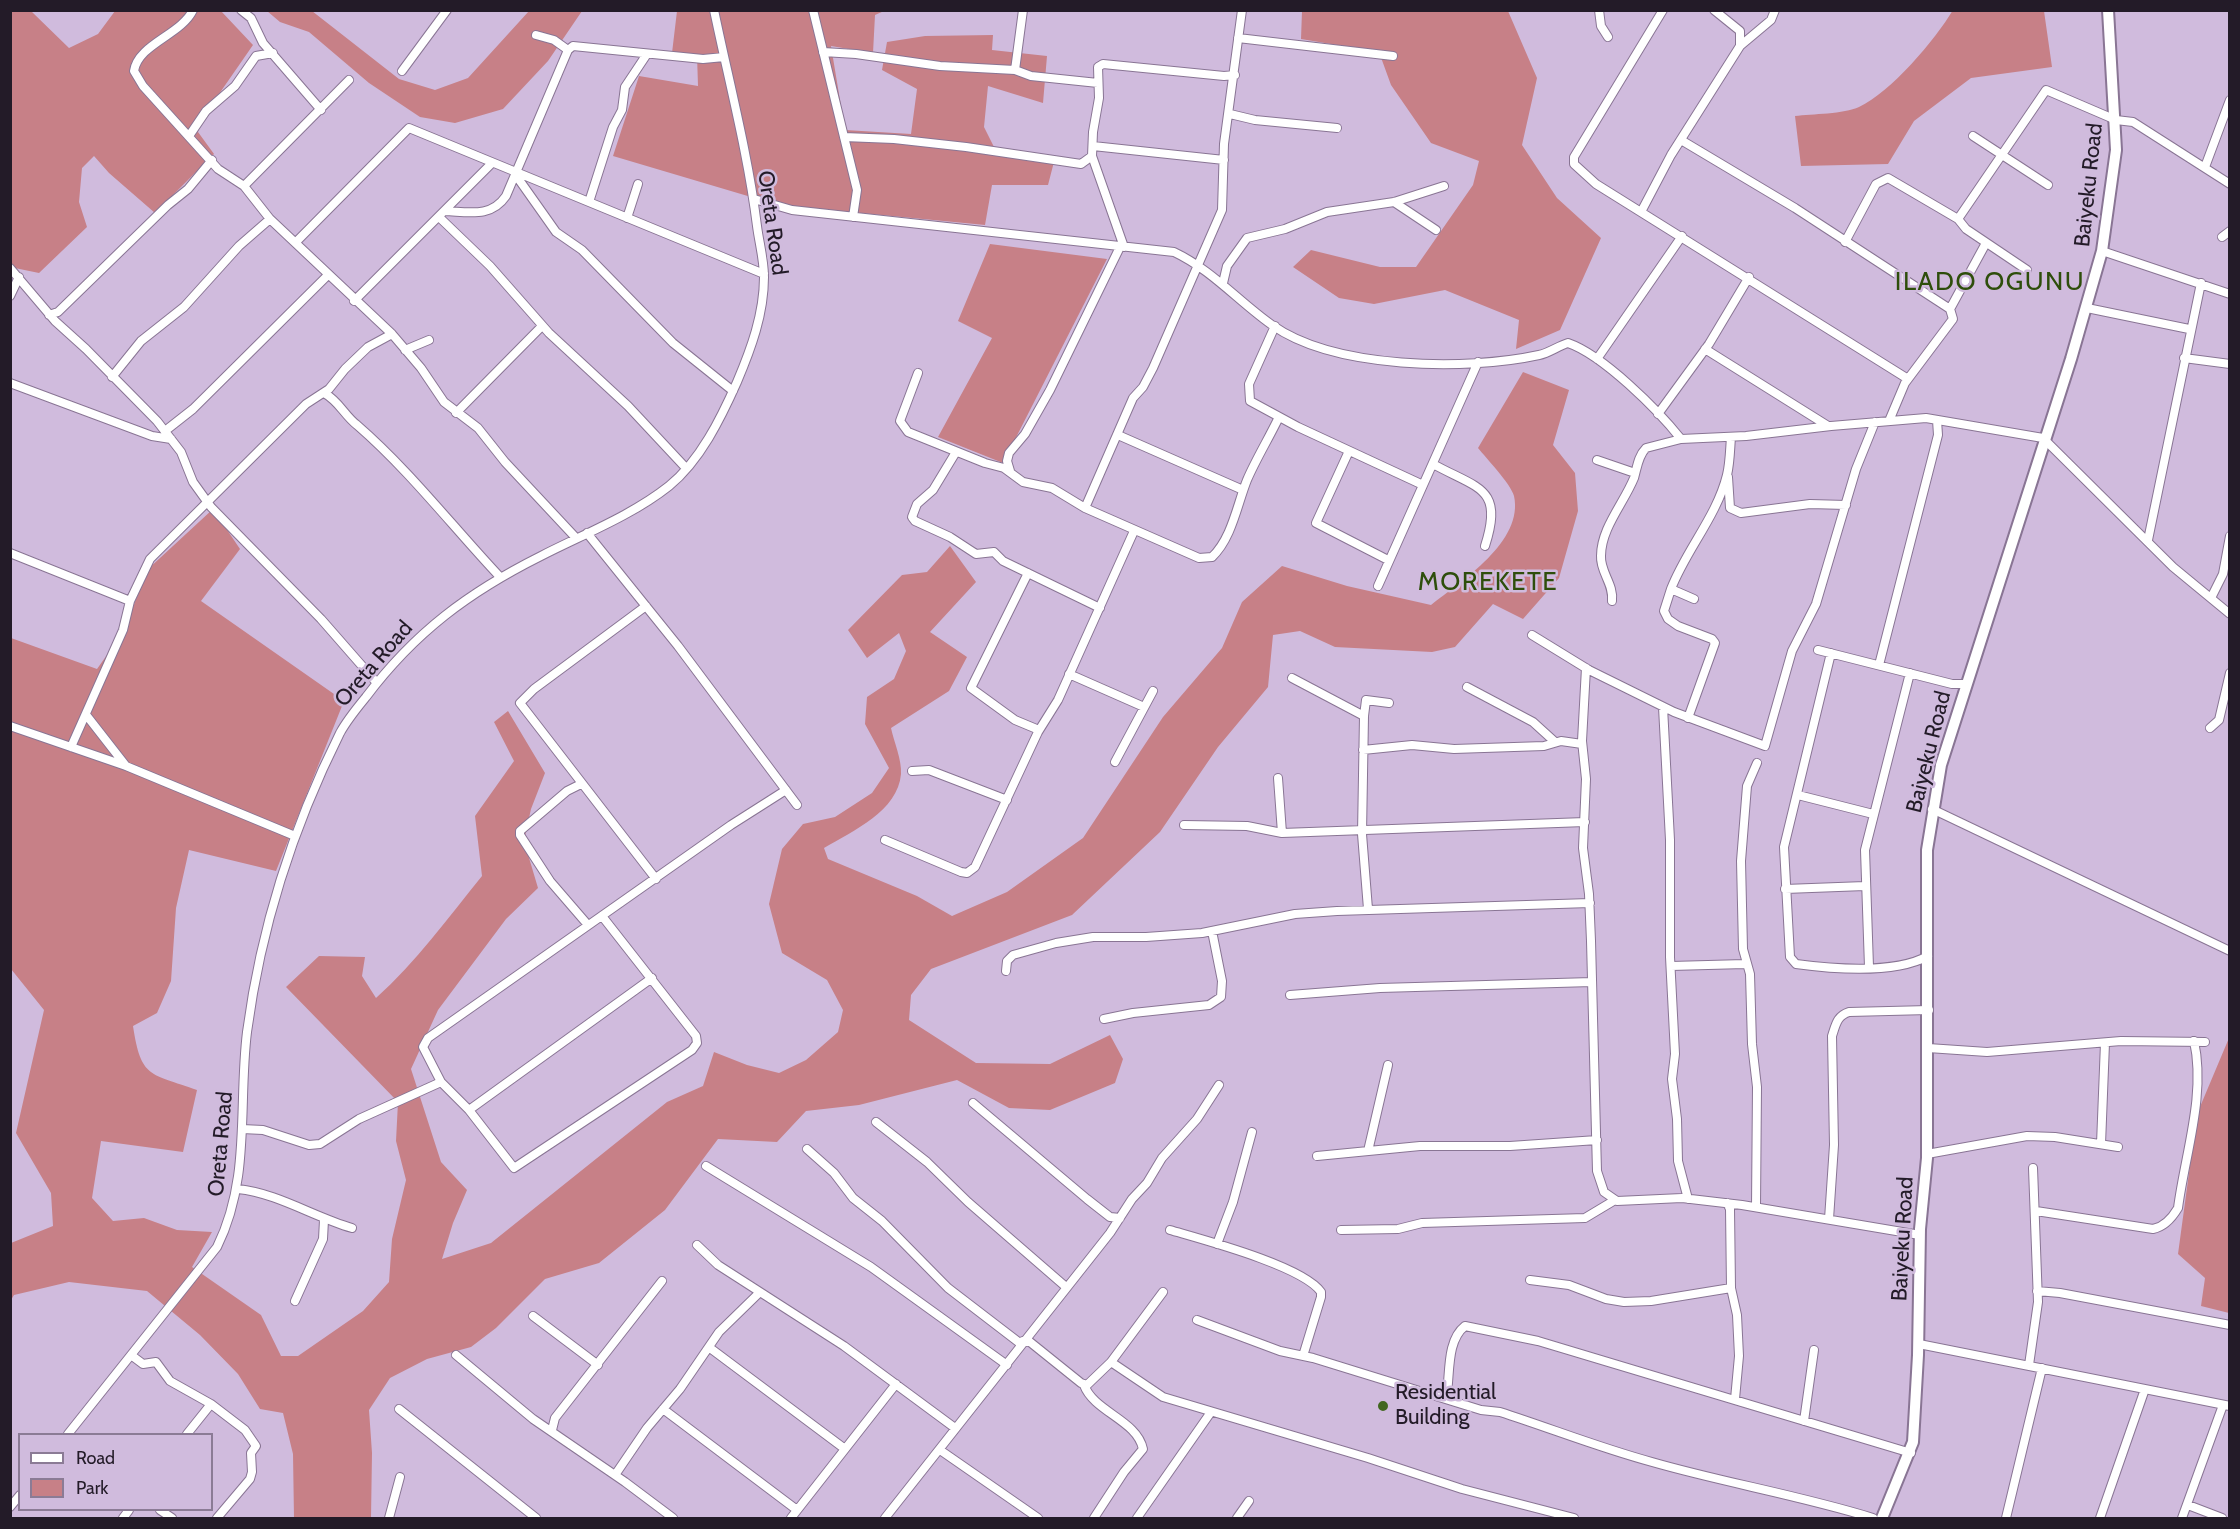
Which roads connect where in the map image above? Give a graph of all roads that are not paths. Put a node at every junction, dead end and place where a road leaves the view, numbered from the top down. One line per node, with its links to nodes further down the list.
1 (193, 10): 33 (street)
2 (241, 10): 19 (street)
3 (447, 10): 24 (street)
4 (714, 10): 22 (street, Oreta Road)
5 (813, 10): 18 (street)
6 (1023, 10): 23 (street)
7 (1242, 10): 15 (street)
8 (1599, 10): 14 (street)
9 (1663, 10): 53 (street)
10 (1714, 10): 16 (street)
11 (1775, 10): 16 (street)
12 (2108, 10): 31 (main road, Baiyeku Road)
13 (536, 35): 17 (street)
14 (1608, 37)
15 (1238, 38): 21 (street); 25 (street)
16 (1740, 46): 36 (street)
17 (568, 50): 20 (street); 44 (street)
18 (823, 52): 23 (street); 35 (street)
19 (273, 53): 29 (street); 33 (street)
20 (646, 54): 22 (street); 51 (street)
21 (1393, 56)
22 (724, 57): 50 (street, Oreta Road)
23 (1015, 70): 27 (street)
24 (402, 71)
25 (1236, 75): 27 (street); 30 (street)
26 (349, 80): 29 (street)
27 (1098, 83): 37 (street)
28 (2229, 100): 43 (street)
29 (321, 110): 48 (street)
30 (1230, 114): 32 (street); 40 (street)
31 (2116, 120): 38 (street); 43 (street); 67 (main road, Baiyeku Road)
32 (1337, 128)
33 (189, 136): 41 (street)
34 (1973, 136): 38 (street)
35 (843, 137): 39 (street); 56 (street)
36 (1681, 140): 53 (street); 64 (street)
37 (1093, 146): 39 (street); 40 (street)
38 (2001, 154): 47 (street); 58 (street)
39 (1092, 156): 66 (street)
40 (1224, 160): 68 (street)
41 (212, 164): 48 (street); 82 (street)
42 (491, 164): 44 (street); 54 (street); 63 (street)
43 (2205, 167): 46 (street)
44 (514, 173): 51 (street); 54 (street); 98 (street)
45 (638, 184): 55 (street)
46 (2229, 184)
47 (2048, 185)
48 (244, 186): 57 (street)
49 (1444, 186): 52 (street)
50 (754, 199): 56 (street); 72 (street, Oreta Road)
51 (589, 202): 55 (street)
52 (1394, 202): 59 (street); 75 (street)
53 (1641, 212): 61 (street)
54 (442, 214): 79 (street); 83 (street)
55 (627, 218): 72 (street)
56 (853, 218): 66 (street)
57 (270, 219): 63 (street); 95 (street)
58 (1958, 219): 64 (street); 65 (street)
59 (1436, 230)
60 (2229, 231): 62 (street)
61 (1682, 236): 74 (street); 91 (street)
62 (2222, 237)
63 (297, 240): 71 (street)
64 (1845, 242): 81 (street)
65 (1986, 243): 70 (street); 81 (street)
66 (1122, 247): 68 (street); 120 (street)
67 (2102, 251): 76 (street); 80 (main road, Baiyeku Road)
68 (1199, 265): 75 (street); 109 (street)
69 (10, 268): 73 (street)
70 (2027, 270)
71 (328, 274): 79 (street); 108 (street)
72 (764, 274): 98 (street, Oreta Road)
73 (19, 277): 78 (street); 82 (street)
74 (1749, 277): 88 (street); 96 (street)
75 (1223, 283): 84 (street)
76 (2201, 283): 77 (street); 85 (street)
77 (2229, 294)
78 (10, 296)
79 (354, 301): 86 (street)
80 (2086, 308): 85 (street); 112 (main road, Baiyeku Road)
81 (1950, 309): 96 (street)
82 (52, 318): 95 (street)
83 (542, 326): 100 (street); 119 (street)
84 (1275, 326): 92 (street); 102 (street)
85 (2190, 329): 90 (street)
86 (392, 334): 89 (street); 99 (street)
87 (429, 340): 89 (street)
88 (1705, 349): 101 (street); 107 (street)
89 (405, 350): 100 (street)
90 (2184, 358): 93 (street); 132 (street)
91 (1596, 359): 92 (street); 101 (street)
92 (1478, 362): 118 (street)
93 (2229, 364)
94 (918, 373): 116 (street)
95 (112, 377): 108 (street)
96 (1908, 379): 104 (street)
97 (10, 383): 113 (street)
98 (733, 391): 119 (street, Oreta Road)
99 (324, 393): 125 (street); 137 (street)
100 (456, 413): 131 (street)
101 (1658, 414): 114 (street)
102 (1279, 417): 115 (street); 124 (street)
103 (1937, 420): 104 (street); 106 (street); 110 (street)
104 (1889, 421): 105 (street)
105 (1875, 422): 107 (street); 126 (street)
106 (1949, 422): 110 (street); 112 (street)
107 (1828, 426): 111 (street)
108 (165, 431): 113 (street)
109 (1118, 435): 124 (street); 127 (street)
110 (1938, 435): 150 (street)
111 (1731, 437): 114 (street); 122 (street)
112 (2043, 438): 132 (street); 158 (main road, Baiyeku Road)
113 (171, 439): 125 (street)
114 (1680, 439): 121 (street)
115 (1349, 451): 123 (street); 135 (street)
116 (956, 452): 120 (street); 136 (street)
117 (1597, 460): 121 (street)
118 (1433, 464): 123 (street); 133 (street)
119 (685, 467): 129 (street, Oreta Road)
120 (1010, 471): 127 (street)
121 (1635, 473): 143 (street)
122 (1727, 475): 126 (street); 139 (street)
123 (1423, 485): 135 (street)
124 (1243, 490): 128 (street)
125 (208, 503): 142 (street); 156 (street)
126 (1846, 505): 165 (street)
127 (1085, 508): 128 (street)
128 (1134, 531): 145 (street)
129 (587, 533): 131 (street, Oreta Road); 144 (street)
130 (2229, 536): 140 (street)
131 (576, 538): 137 (street, Oreta Road)
132 (2148, 540): 140 (street)
133 (1485, 546)
134 (10, 553): 142 (street)
135 (1388, 560): 138 (street)
136 (1028, 573): 145 (street); 168 (street)
137 (500, 577): 156 (street, Oreta Road)
138 (1378, 586)
139 (1671, 589): 141 (street); 165 (street)
140 (2211, 598): 146 (street)
141 (1694, 599)
142 (130, 601): 163 (street)
143 (1612, 601)
144 (646, 606): 179 (street); 182 (street)
145 (1100, 608): 154 (street)
146 (2229, 614)
147 (1532, 635): 151 (street)
148 (1818, 650): 149 (street)
149 (1831, 653): 150 (street); 184 (street)
150 (1879, 665): 152 (street)
151 (1586, 668): 162 (street); 170 (street)
152 (1910, 673): 158 (street); 188 (street)
153 (2229, 673): 167 (street)
154 (1069, 674): 161 (street); 168 (street)
155 (1292, 678): 164 (street)
156 (377, 683): 193 (street, Oreta Road)
157 (1467, 687): 169 (street)
158 (1966, 688): 187 (main road, Baiyeku Road)
159 (1153, 691): 161 (street)
160 (1389, 703): 164 (street)
161 (1144, 707): 175 (street)
162 (1663, 707): 165 (street); 207 (street)
163 (87, 716): 171 (street); 172 (street)
164 (1364, 716): 173 (street)
165 (1688, 718)
166 (10, 726): 171 (street)
167 (2210, 728)
168 (1039, 730): 185 (street)
169 (1555, 742): 170 (street); 173 (street)
170 (1582, 744): 189 (street)
171 (70, 747): 174 (street)
172 (115, 749): 174 (street); 177 (street)
173 (1363, 750): 191 (street)
174 (110, 760): 177 (street)
175 (1115, 762)
176 (1757, 763): 206 (street)
177 (126, 766): 193 (street)
178 (912, 771): 185 (street)
179 (572, 772): 181 (street); 183 (street)
180 (1278, 778): 192 (street)
181 (581, 784): 183 (street); 195 (street)
182 (786, 790): 186 (street); 195 (street)
183 (567, 791): 201 (street)
184 (1798, 795): 188 (street); 197 (street)
185 (1007, 800): 194 (street)
186 (797, 805)
187 (1932, 809): 203 (street); 204 (main road, Baiyeku Road)
188 (1873, 814): 196 (street)
189 (1585, 822): 191 (street); 198 (street)
190 (1184, 825): 192 (street)
191 (1362, 831): 192 (street); 199 (street)
192 (1282, 833)
193 (295, 836): 226 (street, Oreta Road)
194 (885, 840)
195 (656, 879): 200 (street)
196 (1865, 886): 197 (street); 208 (street)
197 (1785, 890): 208 (street)
198 (1590, 903): 199 (street); 212 (street)
199 (1368, 909): 202 (street)
200 (602, 916): 201 (street); 211 (street)
201 (588, 925): 221 (street)
202 (1212, 931): 210 (street); 215 (street)
203 (2229, 951)
204 (1929, 955): 205 (street); 209 (main road, Baiyeku Road)
205 (1915, 963): 208 (street); 209 (street)
206 (1745, 964): 207 (street); 243 (street)
207 (1671, 966): 237 (street)
208 (1869, 967)
209 (1929, 970): 214 (main road, Baiyeku Road)
210 (1006, 971)
211 (652, 978): 224 (street); 224 (street)
212 (1593, 982): 213 (street); 228 (street)
213 (1290, 995)
214 (1929, 1010): 219 (main road, Baiyeku Road); 247 (street)
215 (1104, 1019)
216 (2194, 1041): 217 (street); 218 (street); 244 (street)
217 (2205, 1042)
218 (2105, 1043): 219 (street); 229 (street)
219 (1928, 1048): 233 (main road, Baiyeku Road)
220 (1388, 1065): 232 (street)
221 (441, 1082): 224 (street); 226 (street)
222 (1219, 1085): 246 (street)
223 (973, 1102): 245 (street)
224 (469, 1110)
225 (876, 1122): 258 (street)
226 (242, 1129): 238 (street, Oreta Road)
227 (1252, 1132): 254 (street)
228 (1597, 1140): 232 (street); 241 (street)
229 (2101, 1144): 230 (street); 233 (street)
230 (2118, 1147)
231 (807, 1149): 267 (street)
232 (1368, 1151): 234 (street)
233 (1927, 1154): 253 (main road, Baiyeku Road)
234 (1317, 1156)
235 (706, 1167): 276 (street)
236 (2033, 1168): 244 (street)
237 (1684, 1188): 239 (street); 240 (street)
238 (238, 1189): 248 (street); 271 (street, Oreta Road)
239 (1677, 1198): 240 (street); 241 (street)
240 (1688, 1199): 242 (street)
241 (1615, 1200): 252 (street)
242 (1730, 1206): 243 (street); 259 (street)
243 (1756, 1207): 247 (street)
244 (2036, 1211): 260 (street)
245 (1110, 1217): 246 (street); 250 (street)
246 (1120, 1218): 250 (street)
247 (1829, 1219): 253 (street)
248 (324, 1220): 249 (street); 263 (street)
249 (352, 1227)
250 (1114, 1227): 258 (street)
251 (1170, 1230): 254 (street)
252 (1341, 1230)
253 (1920, 1235): 268 (main road, Baiyeku Road)
254 (1217, 1244): 273 (street)
255 (697, 1245): 262 (street)
256 (1530, 1280): 259 (street)
257 (662, 1281): 275 (street)
258 (1066, 1287): 267 (street)
259 (1731, 1288): 283 (street)
260 (2037, 1291): 266 (street); 277 (street)
261 (1162, 1292): 274 (street)
262 (759, 1293): 269 (street); 279 (street)
263 (295, 1302)
264 (533, 1316): 275 (street)
265 (1197, 1320): 273 (street)
266 (2229, 1325)
267 (1025, 1341): 276 (street); 280 (street)
268 (1918, 1344): 277 (street); 296 (main road, Baiyeku Road)
269 (710, 1348): 287 (street); 294 (street)
270 (1814, 1350): 289 (street)
271 (131, 1355): 284 (street); 292 (street, Oreta Road)
272 (456, 1355): 291 (street)
273 (1303, 1356): 282 (street)
274 (1111, 1362): 280 (street); 288 (street)
275 (598, 1365): 291 (street)
276 (1007, 1365): 290 (street)
277 (2029, 1365): 278 (street)
278 (2042, 1368): 281 (street); 315 (street)
279 (896, 1384): 290 (street); 294 (street)
280 (1084, 1385): 309 (street)
281 (2145, 1389): 285 (street); 316 (street)
282 (1444, 1395): 283 (street); 313 (street)
283 (1735, 1400): 289 (street)
284 (211, 1404): 293 (street); 302 (street)
285 (2226, 1405): 300 (street)
286 (399, 1409): 304 (street)
287 (663, 1409): 297 (street); 301 (street)
288 (1211, 1412): 310 (street); 312 (street)
289 (1803, 1421): 296 (street)
290 (955, 1428): 295 (street)
291 (552, 1430): 297 (street)
292 (69, 1433)
293 (188, 1433)
294 (845, 1449): 301 (street)
295 (940, 1450): 307 (street); 308 (street)
296 (1911, 1453): 314 (main road, Baiyeku Road)
297 (615, 1475): 305 (street)
298 (400, 1477): 303 (street)
299 (1249, 1501): 311 (street)
300 (2188, 1505): 317 (street); 318 (street)
301 (796, 1510): 306 (street)
302 (217, 1518)
303 (389, 1518)
304 (536, 1518)
305 (672, 1518)
306 (791, 1518)
307 (885, 1518)
308 (1038, 1518)
309 (1094, 1518)
310 (1137, 1518)
311 (1237, 1518)
312 (1574, 1518)
313 (1873, 1518)
314 (1882, 1518)
315 (2006, 1518)
316 (2100, 1518)
317 (2182, 1518)
318 (2222, 1518)

